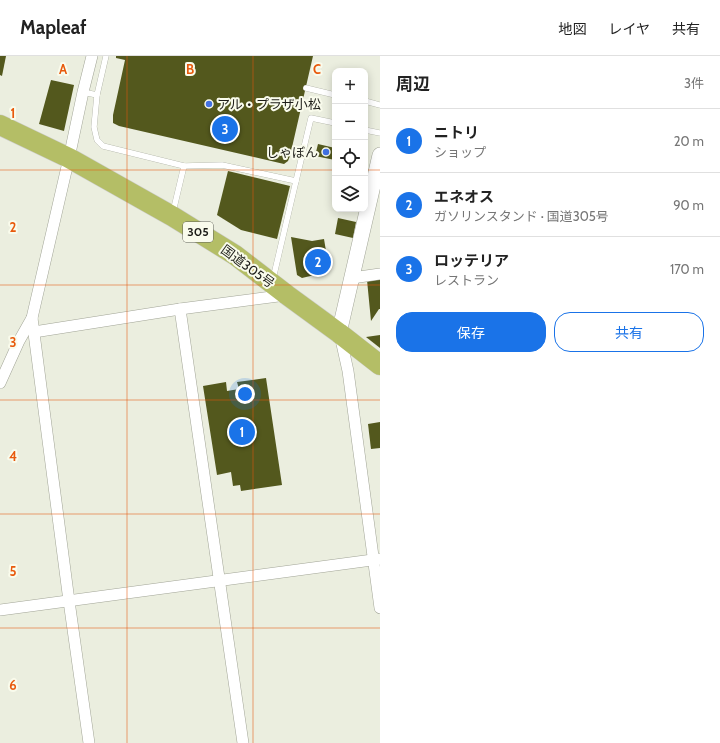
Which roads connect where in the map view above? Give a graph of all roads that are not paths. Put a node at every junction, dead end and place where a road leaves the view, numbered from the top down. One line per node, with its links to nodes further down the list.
1 (92, 56): 4 (street)
2 (106, 56): 6 (lane)
3 (306, 88): 5 (lane)
4 (83, 92): 6 (lane); 14 (street)
5 (332, 94)
6 (97, 95): 15 (lane)
7 (368, 101): 8 (lane)
8 (380, 104)
9 (332, 122): 16 (lane)
10 (0, 125): 14 (highway, 国道305号 / 305)
11 (368, 131): 12 (lane)
12 (380, 133)
13 (380, 155): 17 (street)
14 (69, 158): 18 (highway, 国道305号 / 305); 23 (street)
15 (184, 166): 16 (lane); 18 (lane)
16 (296, 181): 21 (lane)
17 (376, 188): 20 (street)
18 (172, 216): 21 (highway, 国道305号 / 305)
19 (380, 274): 20 (street)
20 (352, 278): 25 (street)
21 (279, 289): 22 (street); 25 (highway, 国道305号 / 305)
22 (180, 309): 24 (street); 29 (street)
23 (32, 318): 24 (street); 27 (street)
24 (34, 332): 30 (street)
25 (339, 333): 26 (highway, 国道305号 / 305); 28 (street)
26 (380, 365)
27 (0, 383)
28 (376, 559): 29 (street); 31 (street)
29 (219, 581): 30 (street); 34 (street)
30 (68, 601): 32 (street); 33 (street)
31 (380, 608)
32 (0, 610)
33 (89, 743)
34 (243, 743)

